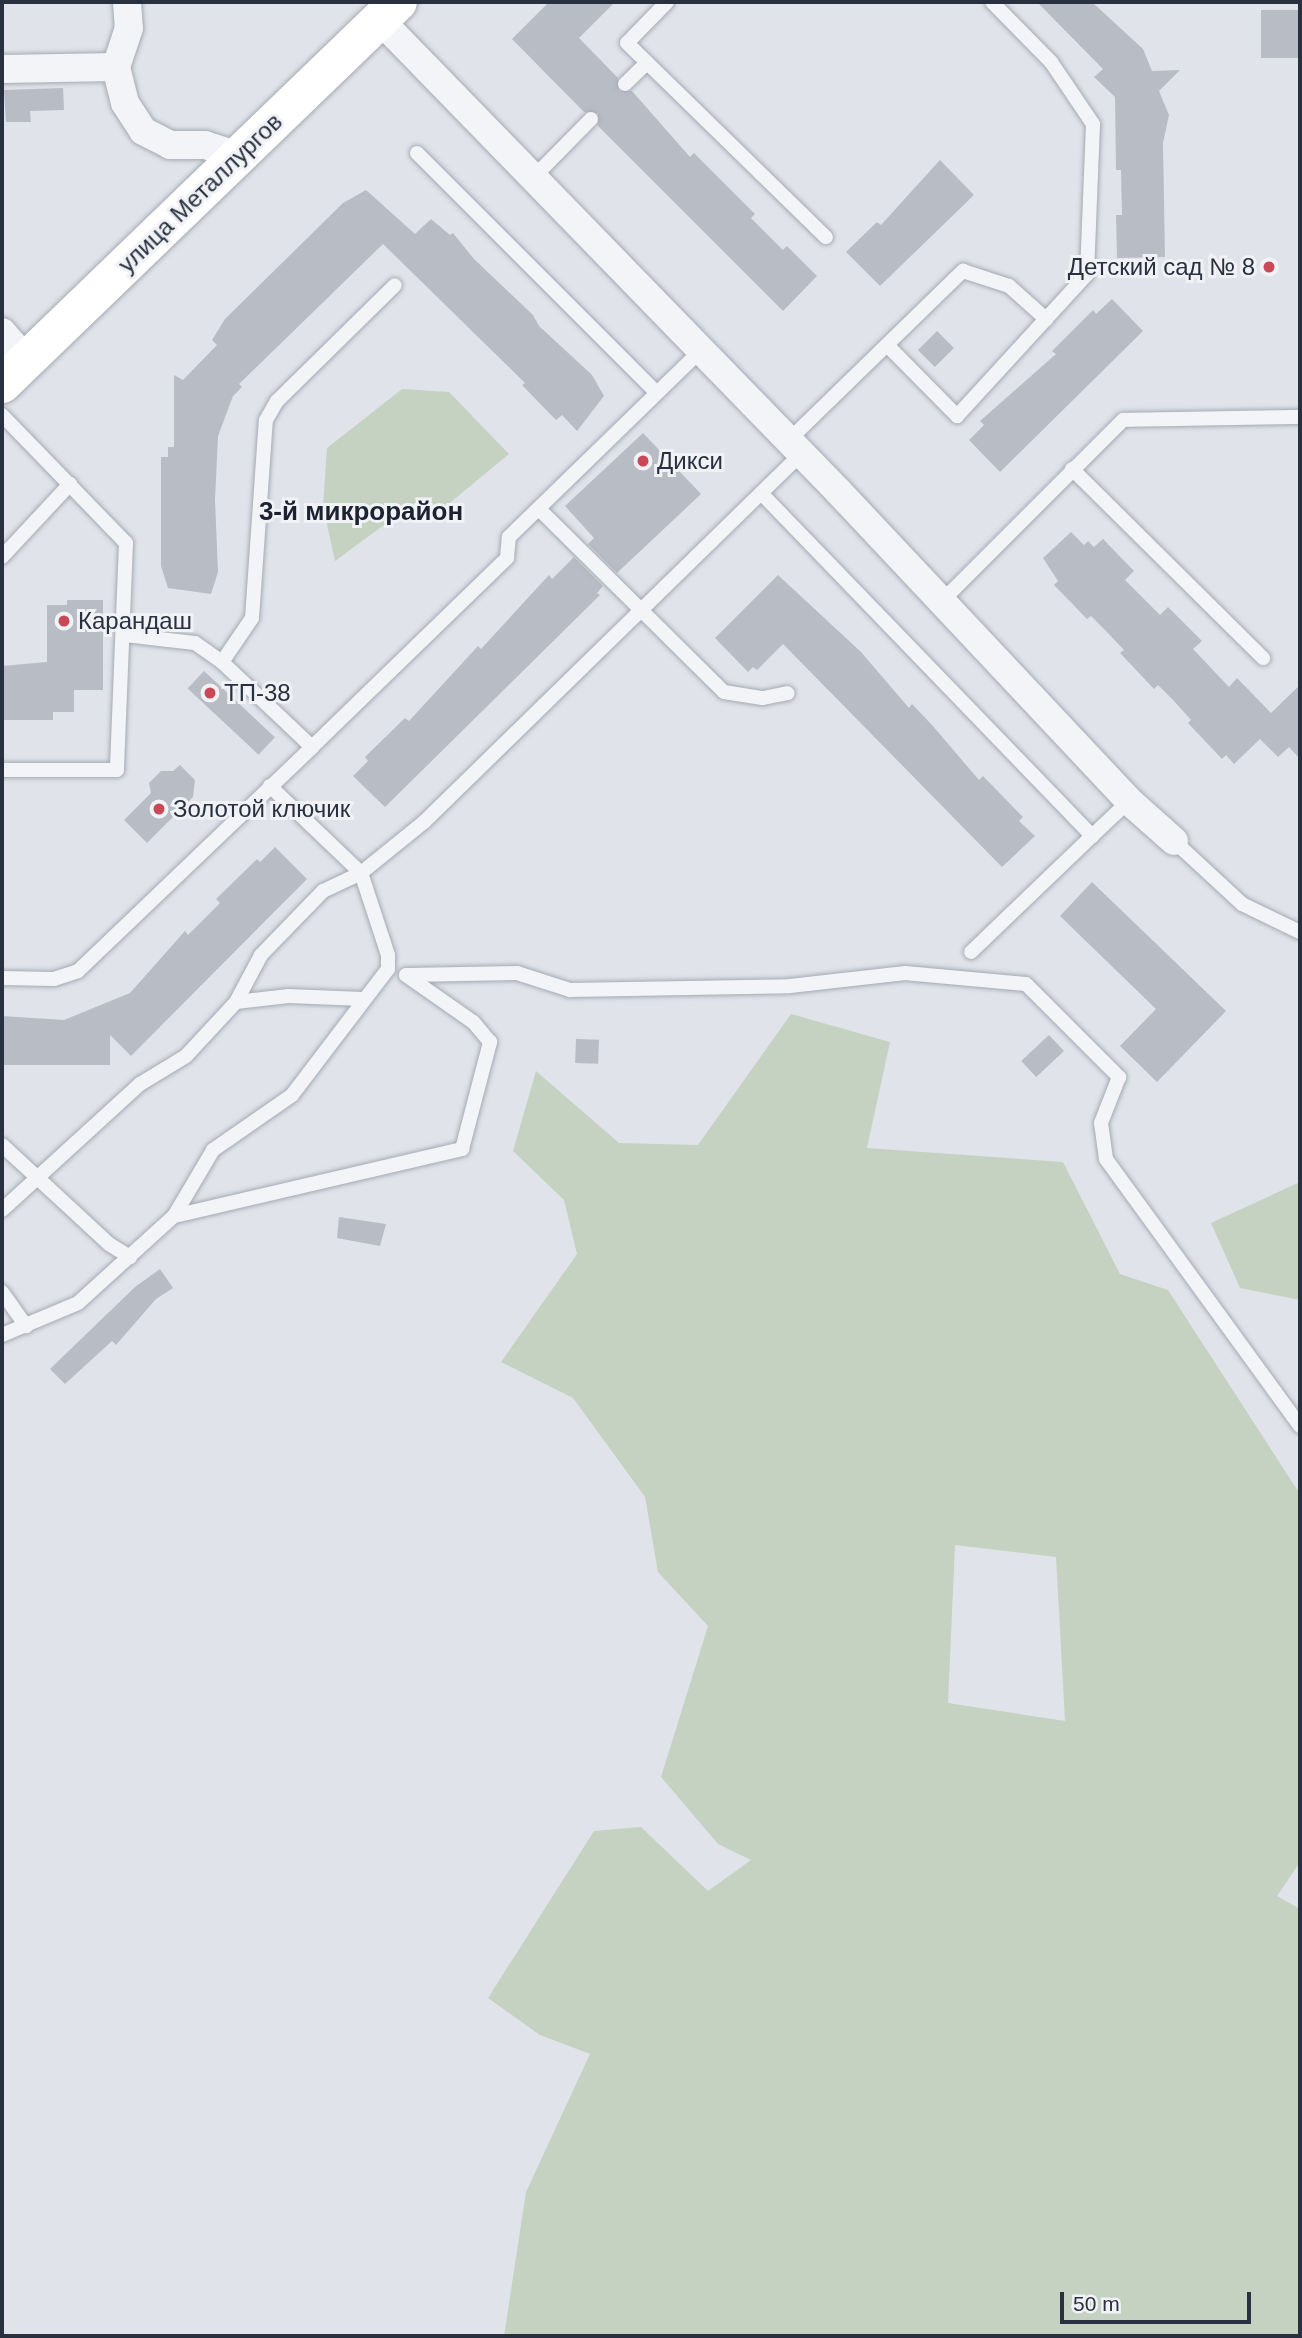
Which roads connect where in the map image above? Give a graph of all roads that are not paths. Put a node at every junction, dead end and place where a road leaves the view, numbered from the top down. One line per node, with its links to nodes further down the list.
1 (127, 2): 6 (street)
2 (667, 2): 5 (lane)
3 (992, 2): 15 (lane)
4 (389, 11): 11 (street, улица Металлургов); 12 (street)
5 (647, 63): 8 (lane); 13 (lane)
6 (116, 67): 7 (street); 11 (street)
7 (2, 69)
8 (625, 85)
9 (591, 119): 12 (lane)
10 (417, 153): 20 (lane)
11 (239, 156): 19 (street, улица Металлургов)
12 (532, 178): 18 (street)
13 (826, 237)
14 (395, 285): 33 (lane)
15 (1046, 319): 17 (lane); 17 (lane)
16 (2, 332): 19 (street)
17 (887, 345): 23 (lane)
18 (701, 350): 20 (lane); 23 (street)
19 (14, 372)
20 (657, 393): 27 (lane)
21 (2, 415): 25 (lane)
22 (1300, 417): 24 (lane)
23 (795, 446): 26 (lane); 29 (street)
24 (1073, 468): 29 (lane); 32 (lane)
25 (71, 484): 28 (lane); 31 (lane)
26 (761, 493): 30 (lane); 39 (lane)
27 (539, 509): 30 (lane); 35 (lane)
28 (2, 557)
29 (942, 601): 38 (street)
30 (641, 612): 34 (lane); 41 (lane)
31 (125, 635): 33 (lane); 36 (lane)
32 (1262, 658)
33 (222, 662): 35 (lane)
34 (788, 693)
35 (312, 747): 37 (lane)
36 (2, 770)
37 (270, 786): 41 (lane); 46 (lane)
38 (1129, 801): 39 (lane); 40 (street)
39 (1092, 836): 43 (lane)
40 (1174, 841): 42 (lane)
41 (361, 873): 44 (lane); 48 (lane)
42 (1300, 932)
43 (971, 952)
44 (388, 969): 45 (lane); 47 (lane)
45 (407, 975): 52 (lane); 57 (lane)
46 (2, 978)
47 (362, 999): 48 (lane); 52 (lane)
48 (236, 1002): 50 (lane)
49 (2, 1145): 50 (lane)
50 (35, 1178): 51 (lane); 53 (lane)
51 (2, 1210)
52 (174, 1216): 53 (lane)
53 (130, 1257): 55 (lane)
54 (2, 1292): 55 (lane)
55 (26, 1326): 56 (lane)
56 (2, 1335)
57 (1300, 1426)

